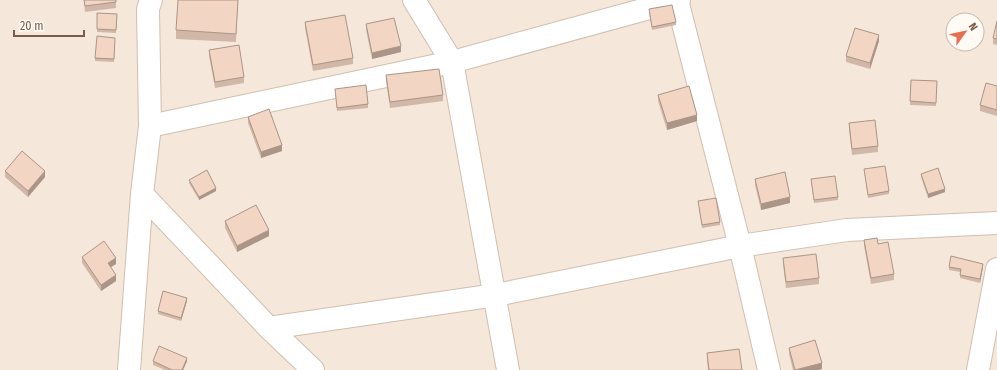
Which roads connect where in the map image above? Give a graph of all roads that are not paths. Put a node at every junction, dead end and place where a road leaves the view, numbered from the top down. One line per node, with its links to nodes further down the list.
1 (151, 0): 5 (street)
2 (414, 0): 4 (street)
3 (678, 0): 4 (street); 8 (street)
4 (452, 62): 5 (street); 10 (street)
5 (150, 126): 6 (street)
6 (142, 194): 11 (street); 12 (street)
7 (997, 223): 8 (street)
8 (740, 246): 10 (street); 15 (street)
9 (997, 269): 16 (street)
10 (496, 295): 11 (street); 14 (street)
11 (268, 328): 13 (street)
12 (129, 370)
13 (313, 370)
14 (508, 370)
15 (769, 370)
16 (978, 370)

